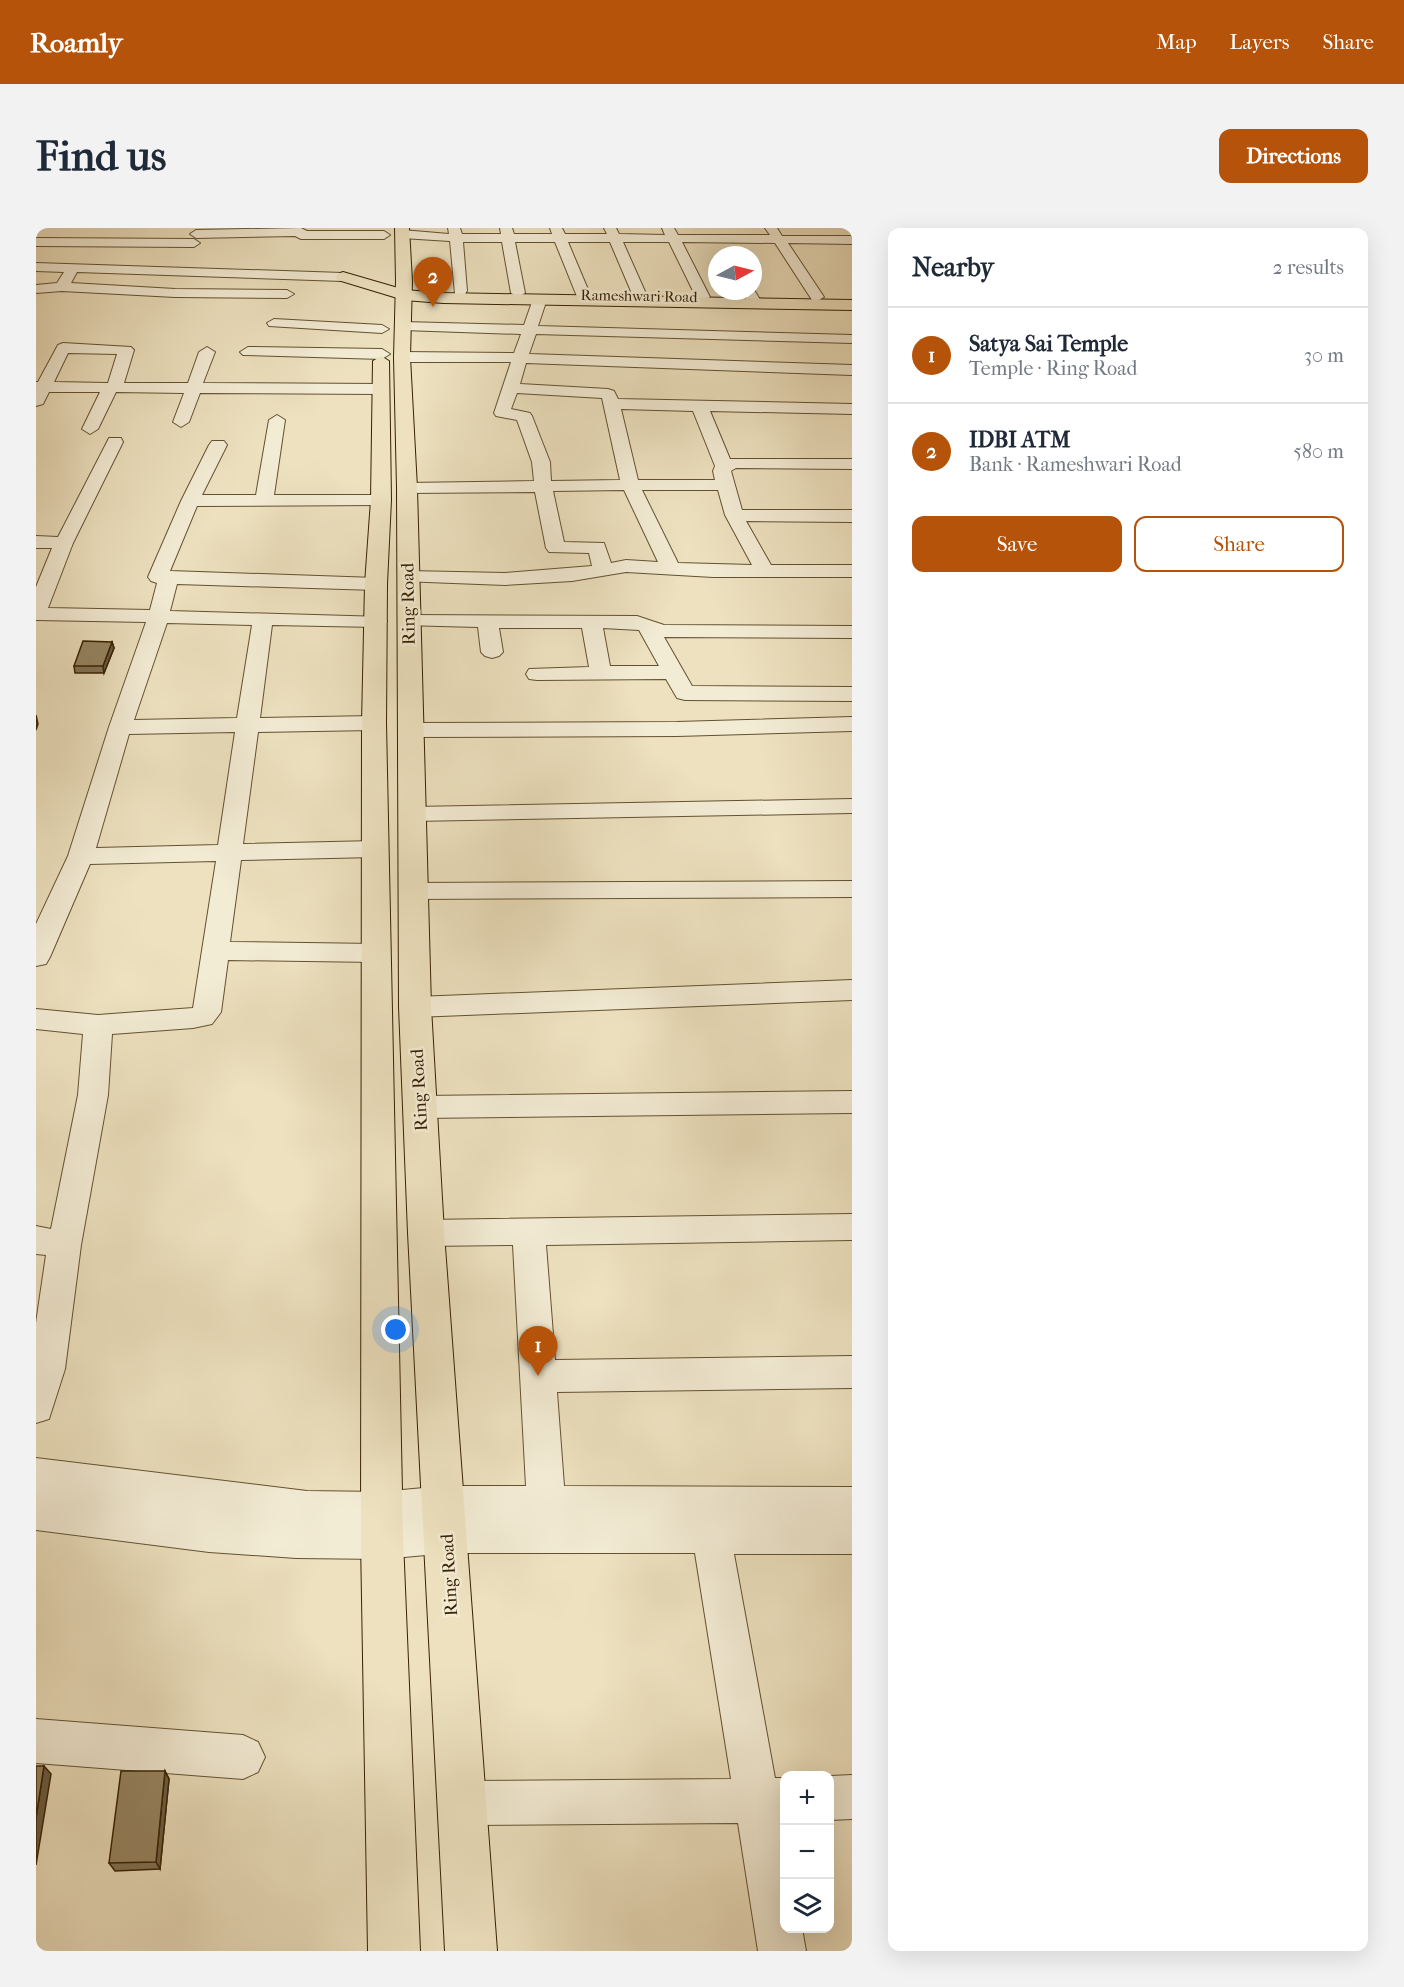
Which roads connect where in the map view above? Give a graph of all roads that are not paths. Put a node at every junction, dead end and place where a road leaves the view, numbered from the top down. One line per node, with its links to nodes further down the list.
1 (93, 228): 18 (street)
2 (146, 228): 19 (street)
3 (771, 228): 14 (street)
4 (825, 228): 15 (street)
5 (393, 231): 6 (street); 13 (street); 42 (main road, Ring Road)
6 (455, 233): 7 (street); 27 (street)
7 (506, 233): 8 (street); 28 (street)
8 (559, 233): 9 (street); 31 (street)
9 (612, 233): 10 (street); 30 (street)
10 (671, 233): 11 (street); 32 (street)
11 (719, 234): 14 (street)
12 (248, 235): 13 (street); 20 (street)
13 (301, 235)
14 (779, 240): 15 (street); 36 (street)
15 (837, 240): 16 (street); 21 (street)
16 (852, 240)
17 (36, 242): 18 (street)
18 (87, 242): 19 (street); 23 (street)
19 (140, 243): 20 (street)
20 (193, 249): 23 (street); 24 (street)
21 (847, 254)
22 (36, 267): 23 (street)
23 (75, 267): 25 (street)
24 (337, 277): 26 (street); 42 (main road)
25 (49, 288): 29 (street); 41 (street)
26 (322, 291)
27 (460, 291): 28 (main road, Rameshwari Road); 42 (main road, Rameshwari Road)
28 (518, 293): 31 (main road, Rameshwari Road)
29 (305, 294)
30 (640, 296): 31 (main road, Rameshwari Road); 32 (main road, Rameshwari Road)
31 (585, 297): 34 (main road); 39 (main road)
32 (703, 297): 33 (main road, Rameshwari Road)
33 (708, 297)
34 (708, 297)
35 (762, 297): 36 (main road, Rameshwari Road)
36 (817, 297): 38 (main road, Rameshwari Road)
37 (762, 298): 40 (main road)
38 (852, 298)
39 (540, 299): 42 (main road); 44 (street)
40 (852, 304)
41 (36, 307)
42 (396, 311): 43 (street); 44 (street); 46 (street); 48 (street); 54 (main road, Ring Road); 68 (main road, Ring Road)
43 (274, 323)
44 (532, 329): 45 (street); 48 (street)
45 (852, 339)
46 (248, 351)
47 (207, 352): 52 (street)
48 (522, 358): 49 (street); 53 (street)
49 (852, 370)
50 (41, 387): 51 (street); 51 (street); 55 (street)
51 (112, 387): 52 (street); 61 (street)
52 (194, 388): 54 (street); 60 (street)
53 (511, 388): 56 (street); 67 (street)
54 (381, 389): 68 (main road, Ring Road)
55 (36, 403)
56 (612, 404): 57 (street); 66 (street)
57 (700, 407): 58 (street); 65 (street)
58 (852, 410)
59 (277, 420): 70 (street)
60 (181, 422)
61 (90, 429)
62 (115, 442): 74 (street)
63 (218, 445): 69 (street)
64 (852, 464): 65 (street)
65 (725, 476): 66 (street); 71 (street)
66 (630, 485): 67 (street); 75 (street)
67 (543, 486): 68 (street); 76 (street)
68 (394, 494): 70 (street); 79 (main road, Ring Road); 81 (main road, Ring Road)
69 (189, 501): 70 (street); 80 (street)
70 (264, 501)
71 (734, 514): 72 (street); 77 (street)
72 (852, 516)
73 (36, 542): 74 (street)
74 (64, 543): 82 (street)
75 (671, 569): 76 (street); 77 (street)
76 (603, 570): 79 (street)
77 (764, 570): 78 (street)
78 (852, 571)
79 (408, 577): 86 (main road, Ring Road)
80 (168, 578): 81 (street); 83 (street)
81 (376, 584): 85 (main road, Ring Road)
82 (36, 613): 83 (street)
83 (159, 616): 84 (street); 99 (street)
84 (263, 618): 85 (street); 98 (street)
85 (377, 621): 96 (main road, Ring Road)
86 (409, 621): 87 (street); 100 (main road, Ring Road)
87 (488, 621): 88 (street); 91 (street)
88 (591, 621): 89 (street); 93 (street)
89 (648, 627): 90 (street); 92 (street)
90 (852, 632)
91 (492, 652)
92 (674, 672): 93 (street); 95 (street)
93 (601, 673): 94 (street)
94 (537, 674)
95 (852, 694)
96 (374, 723): 98 (street); 103 (main road, Ring Road)
97 (852, 724): 100 (street)
98 (247, 725): 99 (street); 104 (street)
99 (120, 727): 105 (street)
100 (410, 730): 102 (main road, Ring Road)
101 (852, 806): 102 (street)
102 (413, 814): 107 (main road, Ring Road)
103 (375, 849): 104 (street); 110 (main road, Ring Road)
104 (232, 853): 105 (street); 109 (street)
105 (81, 856): 108 (street)
106 (852, 889): 107 (street)
107 (412, 891): 113 (main road, Ring Road)
108 (44, 915): 111 (street)
109 (217, 951): 110 (street); 115 (street)
110 (376, 953): 131 (main road, Ring Road)
111 (36, 957)
112 (852, 990): 113 (street)
113 (414, 1006): 117 (main road, Ring Road)
114 (36, 1019): 115 (street)
115 (98, 1025): 121 (street)
116 (852, 1102): 117 (street)
117 (421, 1107): 120 (main road, Ring Road)
118 (852, 1227): 119 (street)
119 (529, 1230): 120 (street); 123 (street)
120 (426, 1233): 128 (main road, Ring Road)
121 (50, 1243): 124 (street)
122 (852, 1372): 123 (street)
123 (538, 1376): 129 (street)
124 (36, 1407)
125 (36, 1476): 130 (street)
126 (852, 1505): 129 (street)
127 (36, 1512): 130 (street)
128 (446, 1519): 129 (street); 131 (street); 139 (main road, Ring Road)
129 (548, 1521): 132 (street)
130 (304, 1524): 131 (street)
131 (382, 1525): 140 (main road, Ring Road)
132 (711, 1533): 133 (street); 138 (street)
133 (852, 1535)
134 (36, 1741): 135 (street)
135 (243, 1757)
136 (852, 1797): 137 (street)
137 (834, 1798)
138 (771, 1800): 139 (street); 142 (street)
139 (462, 1803): 141 (main road, Ring Road)
140 (394, 1951)
141 (471, 1951)
142 (782, 1951)

